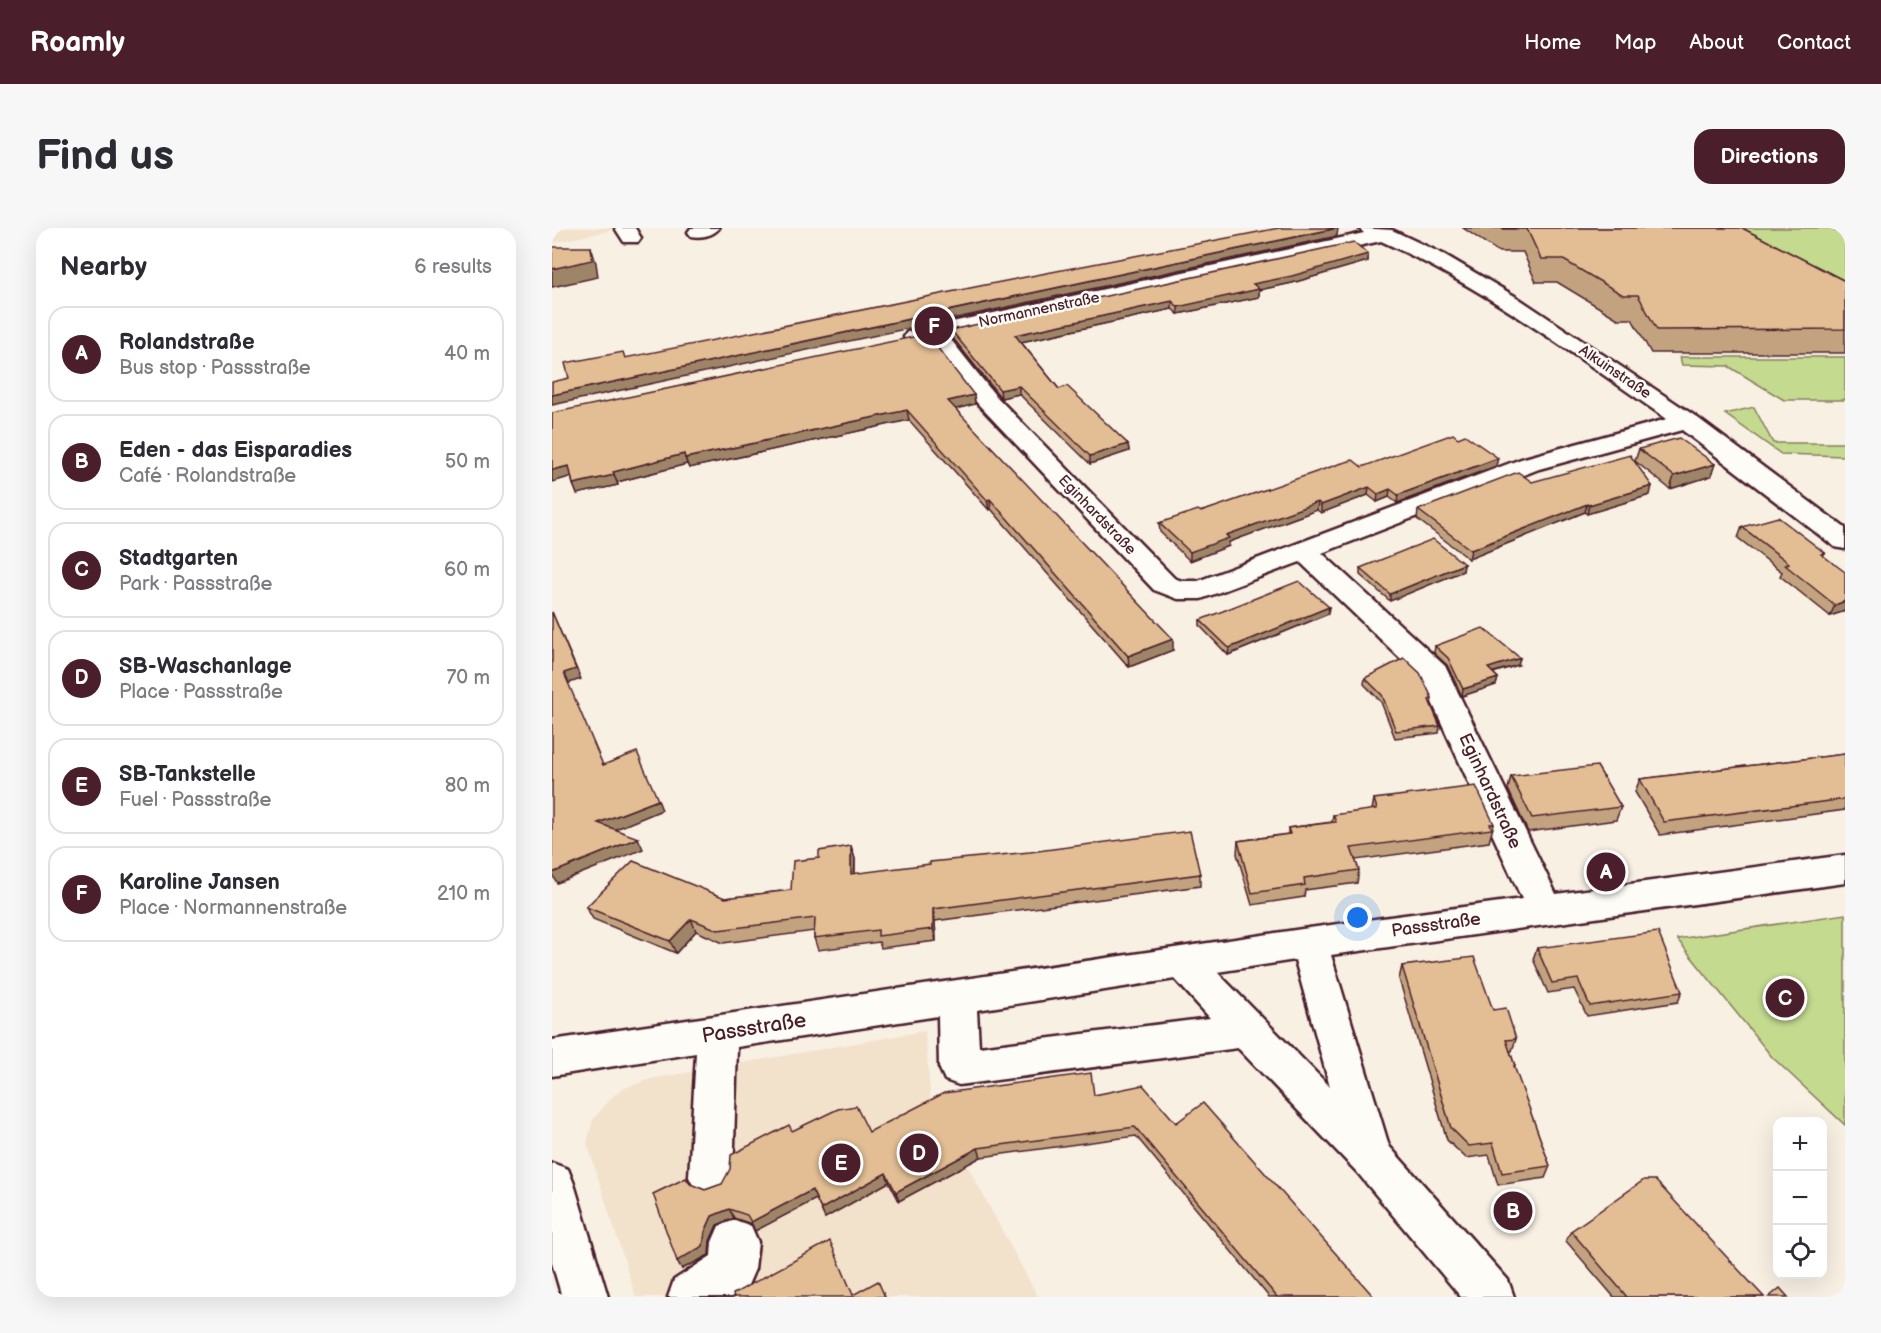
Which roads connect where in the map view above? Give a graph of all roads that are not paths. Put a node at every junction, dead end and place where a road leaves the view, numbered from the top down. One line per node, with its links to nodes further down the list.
1 (1377, 231): 2 (street, Normannenstraße); 4 (street, Alkuinstraße)
2 (934, 333): 3 (street, Normannenstraße); 6 (street, Eginhardstraße)
3 (899, 341)
4 (1686, 421): 5 (street, Alkuinstraße); 6 (street, Eginhardstraße)
5 (1845, 541)
6 (1303, 550): 8 (street, Eginhardstraße)
7 (1845, 869): 8 (street, Passstraße)
8 (1545, 910): 9 (street, Passstraße)
9 (1309, 943): 10 (street, Passstraße); 15 (street)
10 (1184, 963): 11 (street, Passstraße); 12 (street)
11 (957, 997): 12 (street); 13 (street, Passstraße)
12 (1246, 1030): 15 (street)
13 (717, 1034): 14 (street, Passstraße); 16 (street)
14 (552, 1058)
15 (1372, 1158): 21 (street)
16 (711, 1177)
17 (552, 1184): 19 (street)
18 (735, 1242): 20 (street)
19 (585, 1297)
20 (691, 1297)
21 (1491, 1297)

